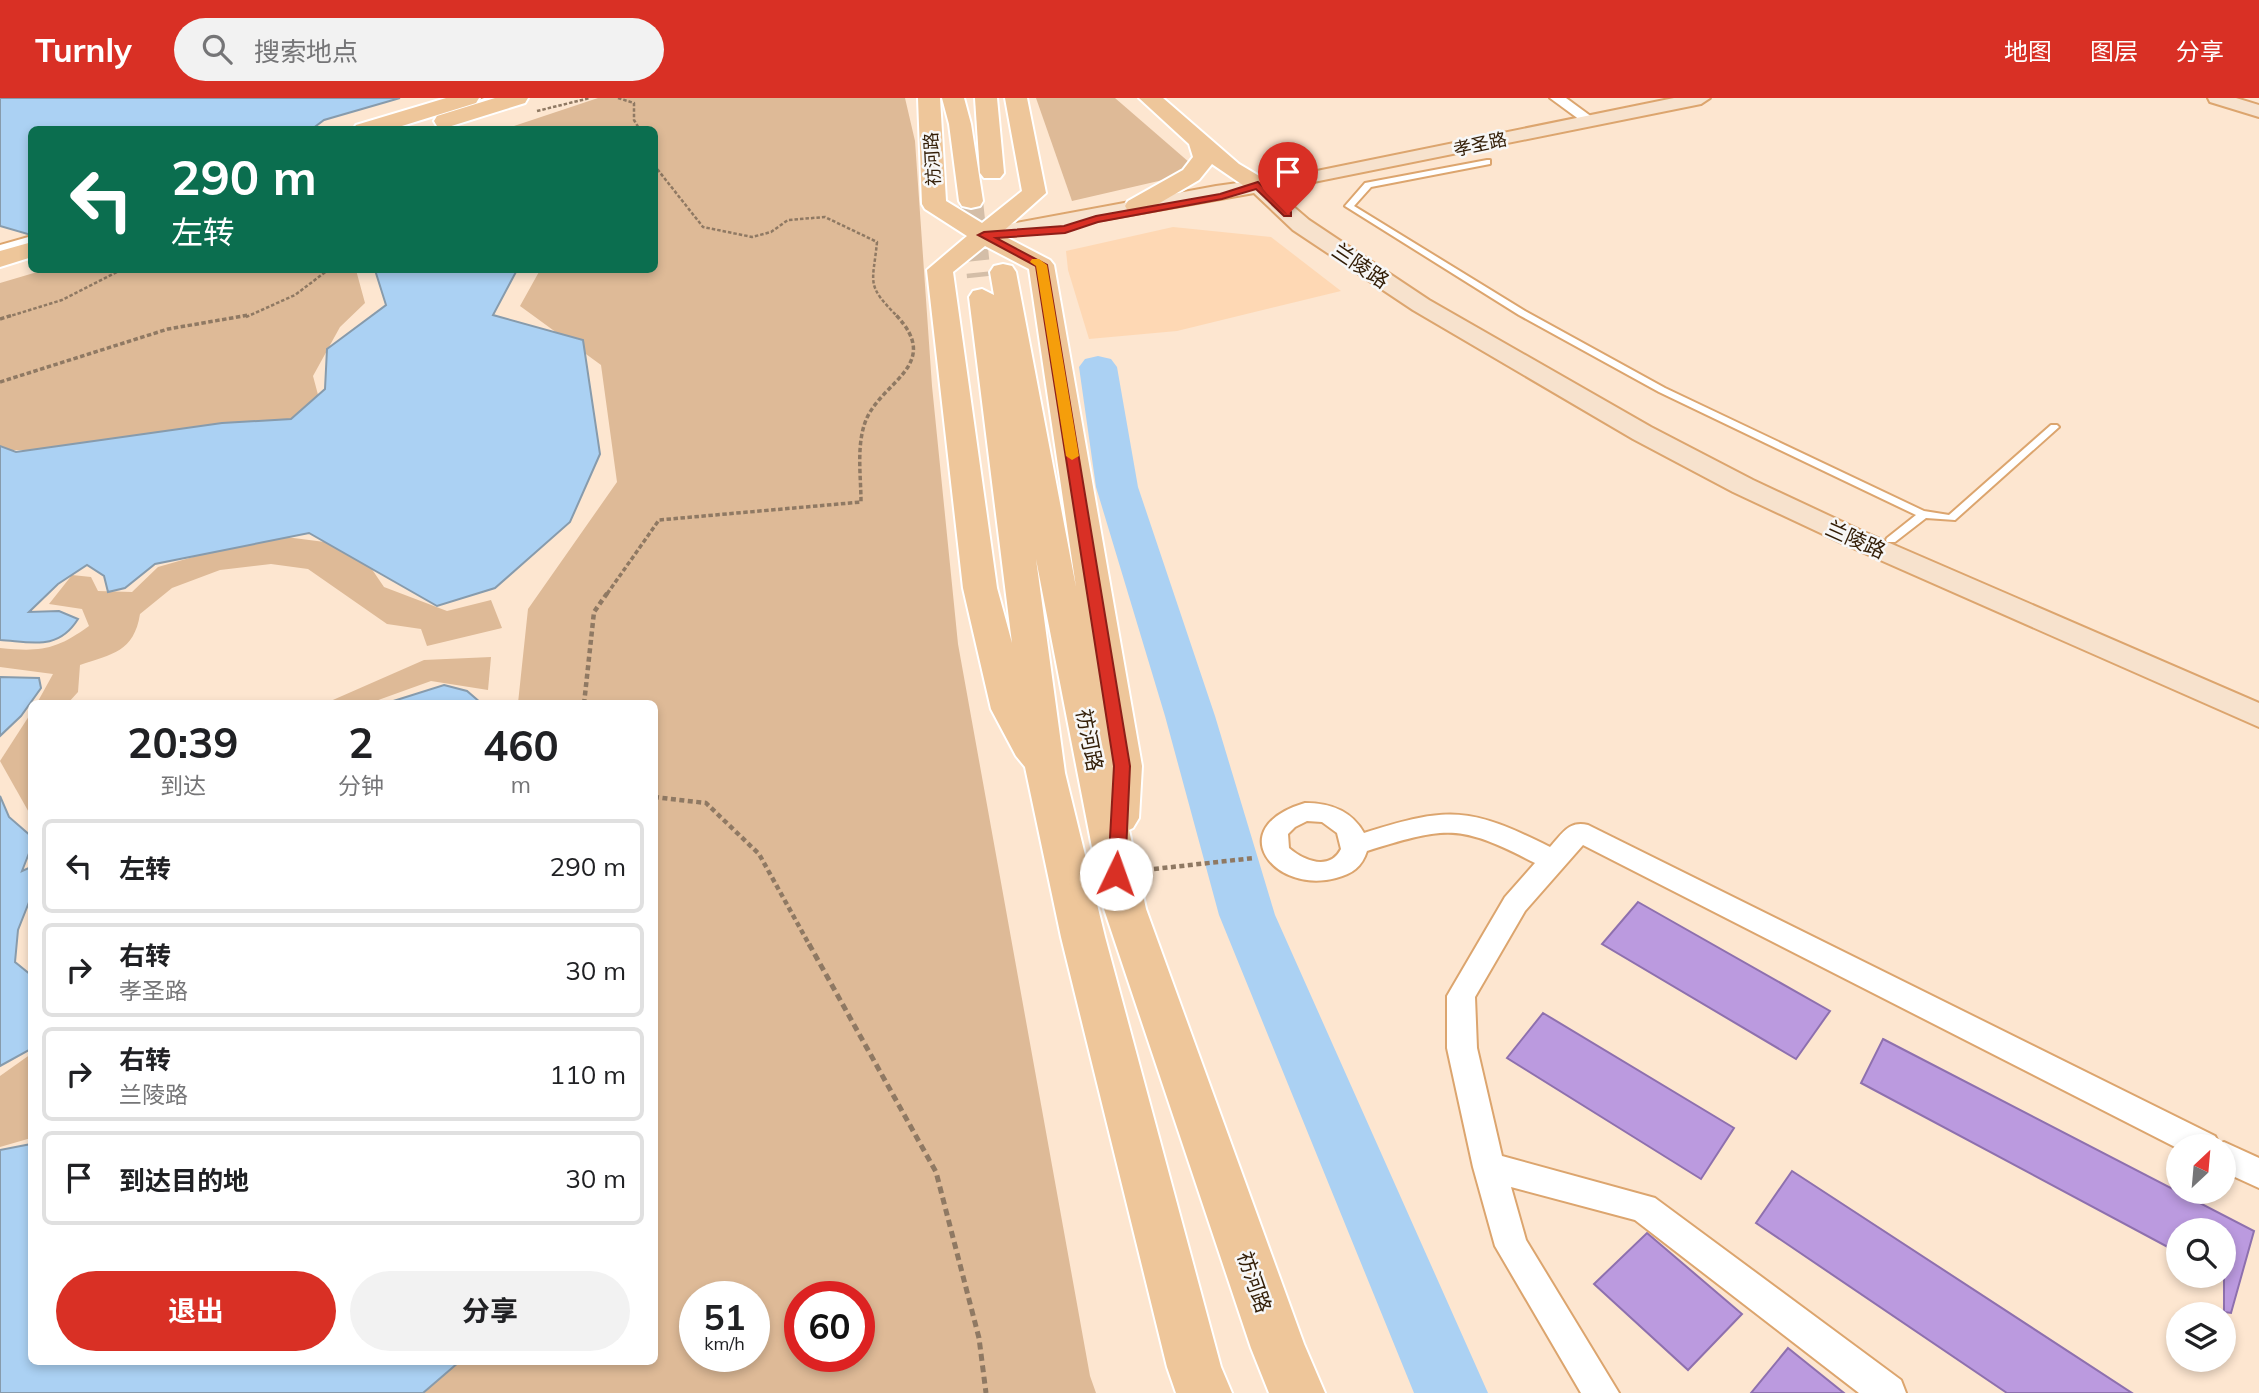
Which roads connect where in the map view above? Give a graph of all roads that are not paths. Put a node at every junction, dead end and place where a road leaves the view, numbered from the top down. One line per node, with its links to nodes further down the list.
1 (468, 98): 18 (main road)
2 (491, 98): 19 (lane)
3 (517, 98): 20 (main road)
4 (929, 98): 28 (main road, 祊河路)
5 (953, 98): 25 (main road, 祊河路)
6 (986, 98): 24 (main road)
7 (1016, 98): 28 (main road)
8 (1150, 98): 21 (main road)
9 (1167, 98): 23 (main road)
10 (1557, 98): 17 (street)
11 (1676, 98): 17 (main road, 孝圣路)
12 (1701, 98): 23 (main road, 孝圣路)
13 (2217, 98): 16 (main road)
14 (2235, 98): 15 (main road)
15 (2259, 105)
16 (2259, 111)
17 (1585, 117): 23 (main road, 孝圣路)
18 (377, 126)
19 (401, 126)
20 (429, 126)
21 (1199, 141): 23 (main road); 26 (main road)
22 (1487, 162): 35 (lane)
23 (1258, 185): 26 (main road, 孝圣路); 28 (main road, 孝圣路); 36 (main road, 兰陵路); 38 (main road, 兰陵路)
24 (995, 198)
25 (971, 201)
26 (1137, 206): 28 (main road, 孝圣路)
27 (28, 231): 30 (main road)
28 (984, 235): 39 (main road); 42 (main road)
29 (28, 239): 31 (lane)
30 (0, 240)
31 (0, 248)
32 (28, 250): 33 (main road)
33 (0, 258)
34 (2054, 427): 35 (lane)
35 (1922, 513): 36 (lane)
36 (1891, 540): 37 (main road, 兰陵路)
37 (2259, 700)
38 (2259, 716)
39 (1045, 773): 42 (main road, 祊河路); 47 (main road, 祊河路)
40 (1356, 845): 40 (street); 41 (street)
41 (1554, 861): 43 (street); 45 (street)
42 (1135, 871): 48 (main road, 祊河路)
43 (2180, 1134)
44 (2236, 1162): 46 (street)
45 (1489, 1167): 49 (street); 50 (street)
46 (2259, 1174)
47 (1204, 1393)
48 (1297, 1393)
49 (1601, 1393)
50 (1888, 1393)

